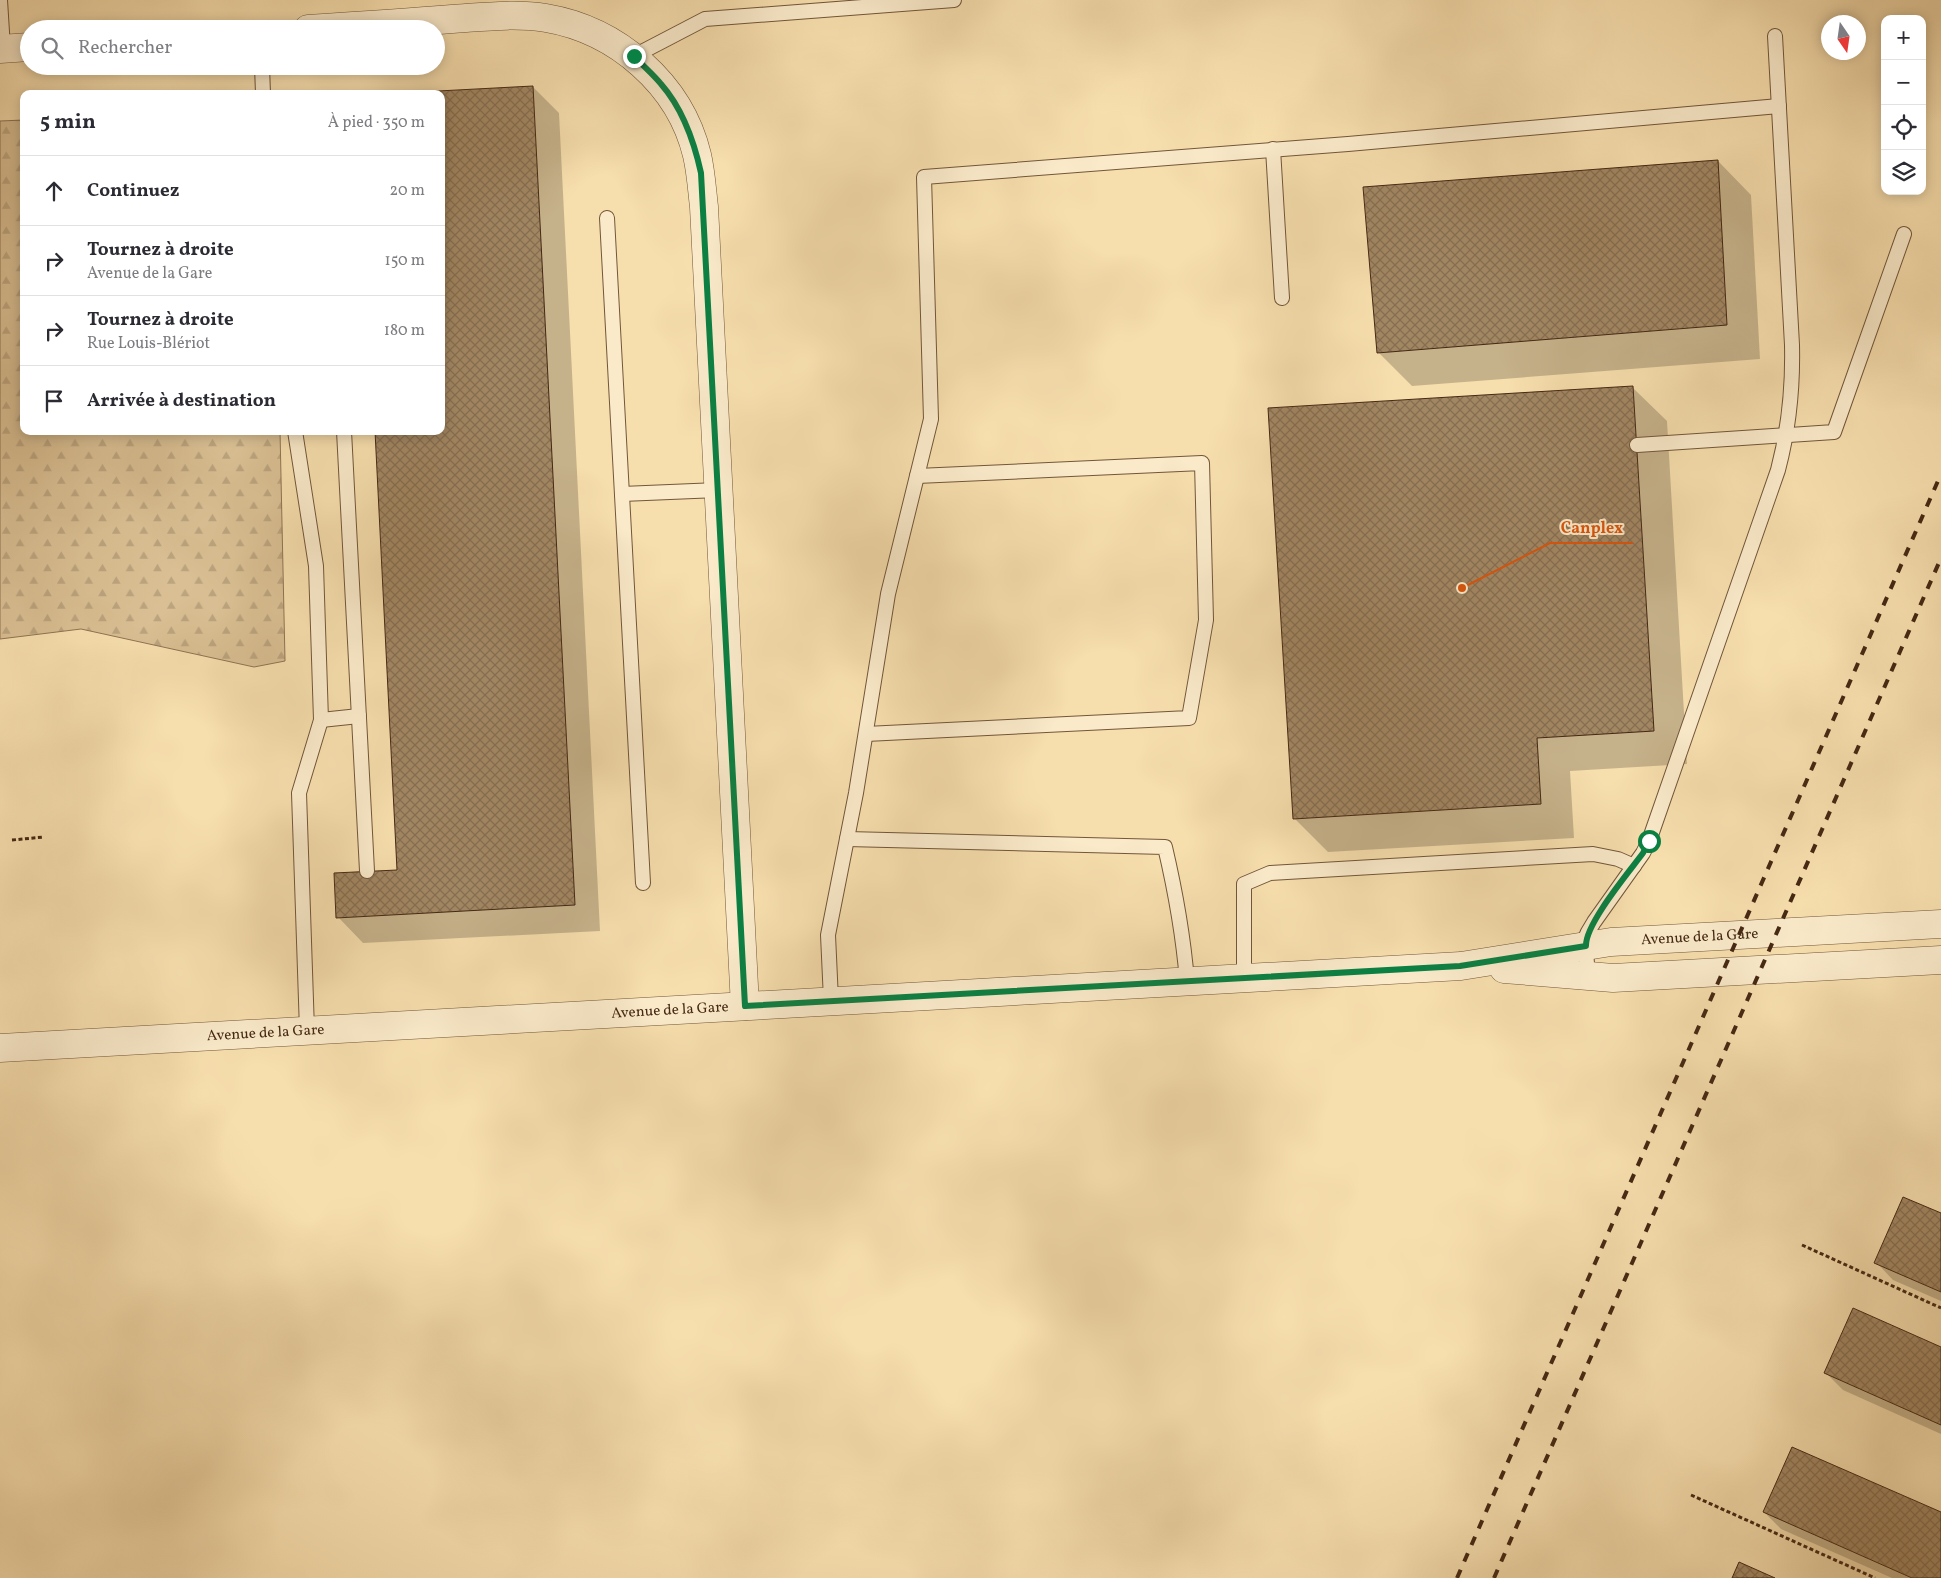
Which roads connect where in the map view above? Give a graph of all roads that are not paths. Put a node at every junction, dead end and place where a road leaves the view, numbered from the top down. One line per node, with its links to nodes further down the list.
1 (0, 0): 5 (lane)
2 (952, 0): 6 (lane)
3 (445, 21): 6 (street)
4 (1775, 36): 9 (lane)
5 (10, 48)
6 (634, 56): 19 (street)
7 (262, 75): 8 (lane)
8 (263, 90)
9 (1779, 106): 10 (lane); 16 (lane)
10 (1272, 149): 13 (lane); 18 (lane)
11 (607, 218): 20 (lane)
12 (1904, 234): 16 (lane)
13 (1282, 298)
14 (296, 435): 22 (lane)
15 (344, 435): 21 (lane)
16 (1786, 435): 17 (lane); 25 (lane)
17 (1637, 445)
18 (917, 476): 23 (lane); 23 (lane)
19 (718, 490): 20 (lane); 36 (street)
20 (622, 494): 27 (lane)
21 (359, 716): 22 (lane); 26 (lane)
22 (321, 720): 37 (lane)
23 (866, 734): 24 (lane)
24 (847, 839): 34 (lane); 35 (lane)
25 (1634, 866): 29 (lane); 33 (lane)
26 (367, 872)
27 (643, 882)
28 (1941, 924): 29 (street, Avenue de la Gare)
29 (1586, 946): 31 (street, Avenue de la Gare); 32 (lane)
30 (1941, 960): 32 (street, Avenue de la Gare)
31 (1460, 966): 32 (street, Avenue de la Gare); 33 (street, Avenue de la Gare)
32 (1588, 976)
33 (1244, 978): 34 (street, Avenue de la Gare)
34 (1187, 981): 35 (street, Avenue de la Gare)
35 (831, 1000): 36 (street, Avenue de la Gare)
36 (745, 1006): 37 (street, Avenue de la Gare)
37 (307, 1030): 38 (street, Avenue de la Gare)
38 (0, 1048)

